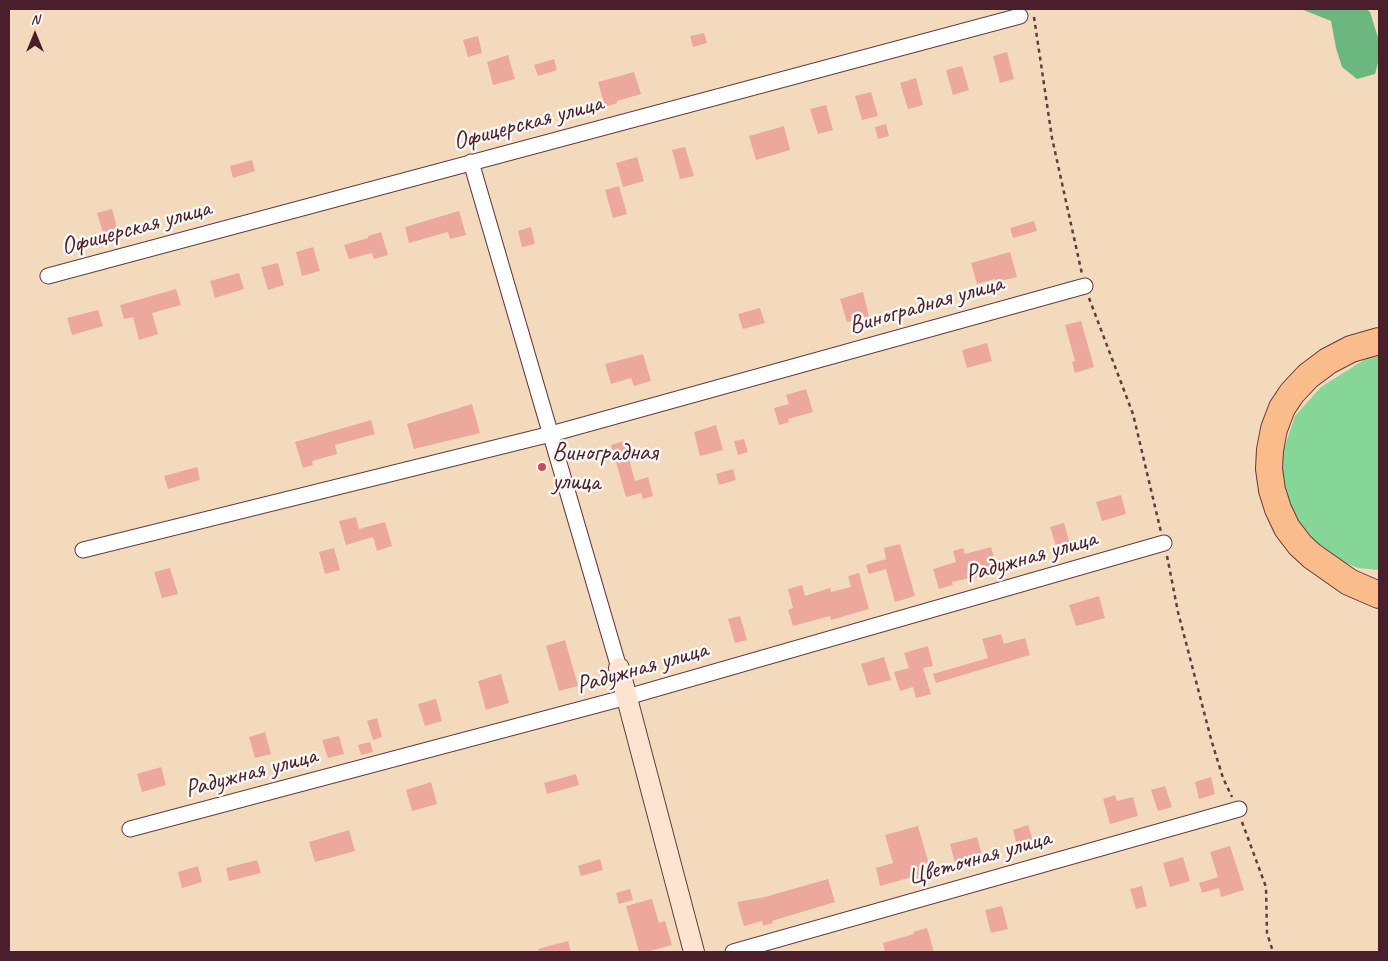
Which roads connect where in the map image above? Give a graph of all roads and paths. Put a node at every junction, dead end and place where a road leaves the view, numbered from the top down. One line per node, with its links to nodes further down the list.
1 (1020, 16): 2 (street, Офицерская улица); 4 (path)
2 (471, 162): 3 (street, Офицерская улица); 6 (street)
3 (48, 276)
4 (1085, 286): 6 (street, Виноградная улица); 7 (path)
5 (1379, 341): 9 (highway)
6 (551, 434): 8 (street, Виноградная улица); 12 (street)
7 (1164, 543): 13 (street, Радужная улица); 14 (path)
8 (82, 550)
9 (1326, 566): 10 (highway); 11 (highway)
10 (1379, 578)
11 (1379, 595)
12 (619, 668): 13 (street)
13 (627, 698): 15 (street, Радужная улица); 16 (street)
14 (1239, 809): 17 (street, Цветочная улица); 18 (path)
15 (130, 829)
16 (694, 952)
17 (733, 952)
18 (1273, 952)

